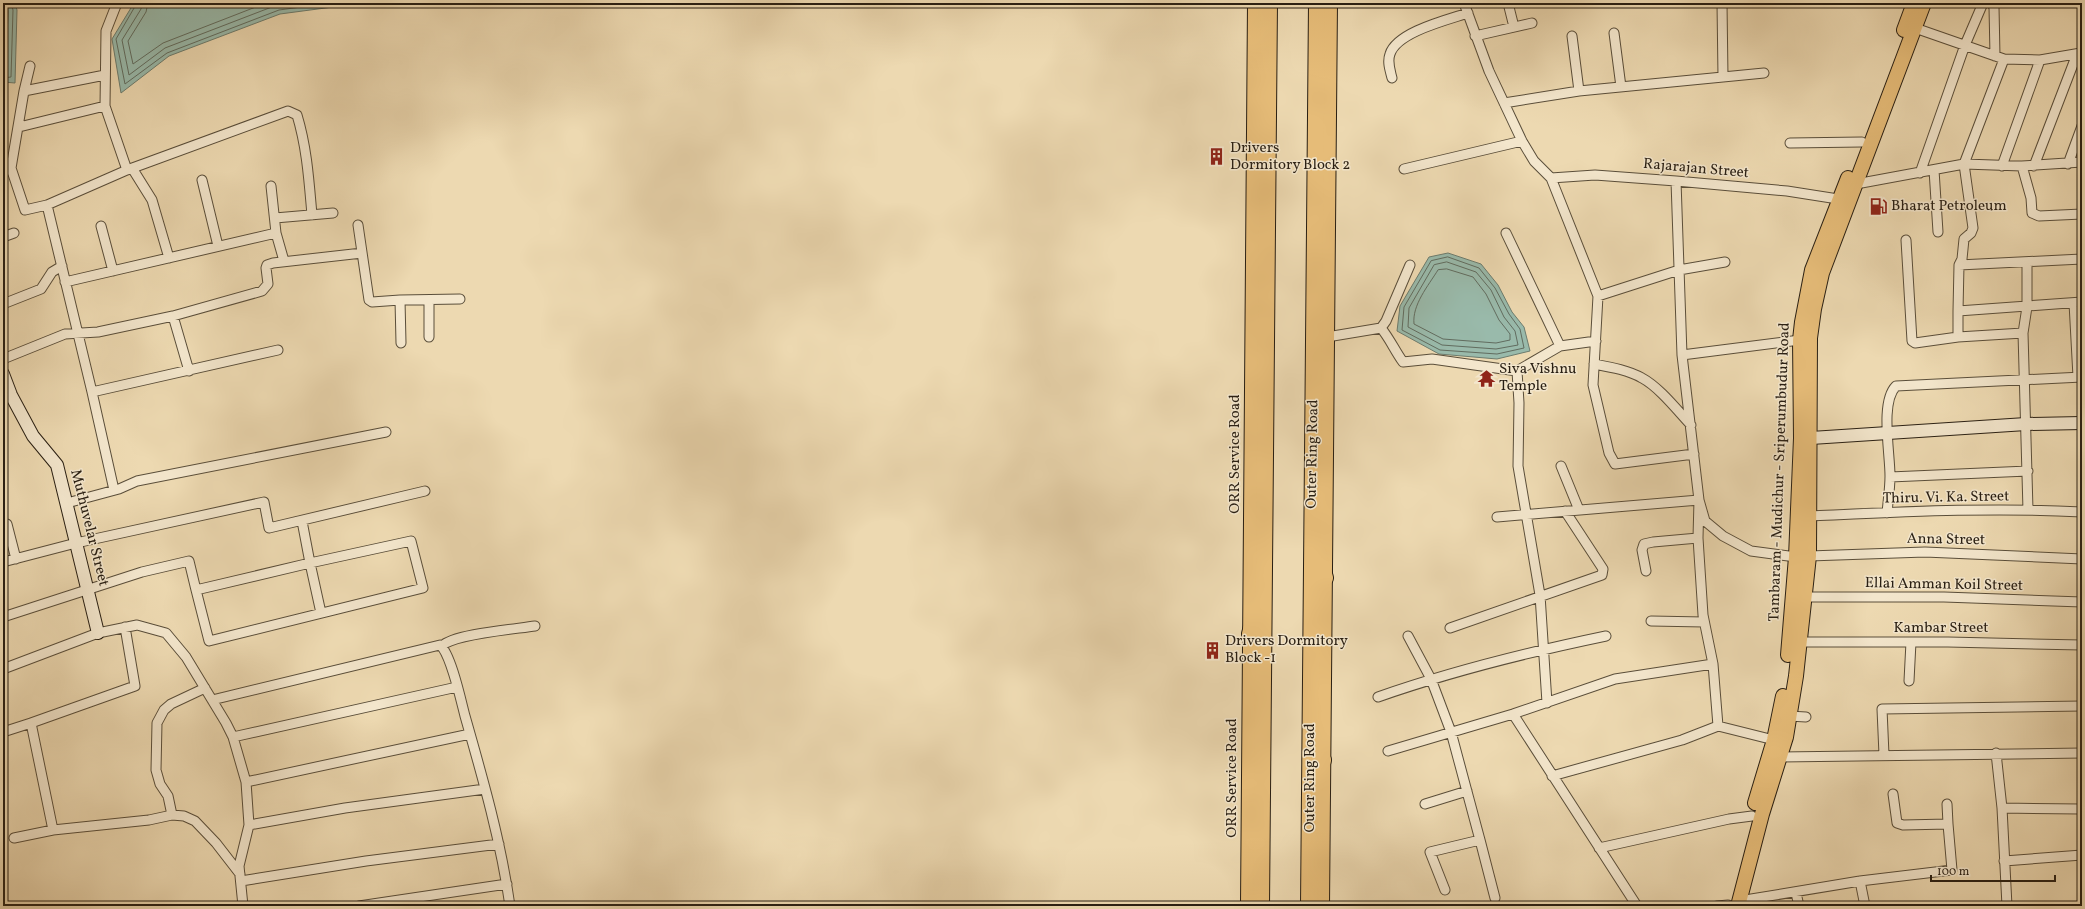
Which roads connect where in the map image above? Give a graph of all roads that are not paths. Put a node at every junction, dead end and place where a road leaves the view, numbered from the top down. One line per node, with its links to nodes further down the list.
1 (117, 3): 27 (street)
2 (1255, 3): 160 (main road, ORR Service Road)
3 (1269, 3): 146 (highway)
4 (1317, 3): 136 (highway, Outer Ring Road)
5 (1330, 3): 96 (main road)
6 (1464, 3): 13 (street)
7 (1508, 3): 15 (street)
8 (1722, 3): 28 (street)
9 (1914, 3): 38 (main road, Tambaram - Mudichur - Sriperumbudur Road)
10 (1924, 3): 16 (main road, Tambaram - Mudichur - Sriperumbudur Road)
11 (1983, 3): 20 (street)
12 (1991, 3): 22 (street)
13 (1468, 13): 18 (street); 29 (street)
14 (1532, 23): 15 (street)
15 (1514, 27): 18 (street)
16 (1915, 28): 20 (street); 54 (main road, Tambaram - Mudichur - Sriperumbudur Road)
17 (1614, 33): 30 (street)
18 (1476, 36): 33 (street)
19 (1572, 36): 32 (street)
20 (1965, 45): 22 (street); 50 (street)
21 (2079, 53): 24 (street); 45 (street)
22 (1995, 56): 23 (street)
23 (2004, 59): 24 (street); 41 (street)
24 (2040, 60): 43 (street)
25 (30, 66): 31 (street)
26 (1764, 73): 28 (street)
27 (105, 74): 31 (street); 34 (street)
28 (1723, 77): 30 (street)
29 (1392, 78)
30 (1620, 87): 32 (street)
31 (24, 91): 36 (street)
32 (1579, 91): 33 (street)
33 (1504, 103): 37 (street)
34 (106, 106): 36 (street); 46 (street)
35 (2082, 126): 42 (street)
36 (18, 127): 48 (street)
37 (1522, 142): 47 (street); 51 (street)
38 (1862, 142): 39 (street); 54 (main road, Tambaram - Mudichur - Sriperumbudur Road)
39 (1790, 143)
40 (2082, 162): 42 (street)
41 (1964, 164): 43 (street); 49 (street); 78 (street)
42 (2068, 164): 45 (street)
43 (2002, 166): 44 (street)
44 (2022, 166): 45 (street); 59 (street)
45 (2034, 166)
46 (130, 169): 57 (street); 60 (street); 72 (street)
47 (1404, 169)
48 (7, 170): 57 (street)
49 (1934, 170): 50 (street); 65 (street)
50 (1920, 174): 54 (street)
51 (1551, 178): 53 (street, Rajarajan Street); 83 (street)
52 (202, 180): 70 (street)
53 (1676, 181): 56 (street, Rajarajan Street); 80 (street)
54 (1851, 183): 56 (main road, Tambaram - Mudichur - Sriperumbudur Road)
55 (271, 186): 61 (street)
56 (1843, 200): 98 (main road, Tambaram - Mudichur - Sriperumbudur Road); 117 (main road, Tambaram - Mudichur - Sriperumbudur Road)
57 (47, 205): 79 (street)
58 (333, 213): 60 (street)
59 (2082, 214)
60 (312, 215): 61 (street)
61 (275, 218): 67 (street)
62 (358, 225): 71 (street)
63 (101, 226): 81 (street)
64 (1506, 232): 101 (street)
65 (1938, 232)
66 (14, 233): 68 (street)
67 (276, 233): 70 (street); 74 (street)
68 (3, 237)
69 (1906, 240): 97 (street)
70 (218, 246): 72 (street)
71 (362, 253): 74 (street); 85 (street)
72 (169, 258): 81 (street)
73 (2082, 259): 76 (street)
74 (284, 261): 91 (street)
75 (1725, 262): 80 (street)
76 (2027, 262): 78 (street); 89 (street)
77 (1410, 265): 92 (street)
78 (1959, 265): 90 (street)
79 (62, 266): 82 (street); 88 (street)
80 (1679, 270): 83 (street); 103 (street)
81 (113, 271): 82 (street)
82 (66, 282): 93 (street)
83 (1598, 296): 99 (street)
84 (460, 299): 86 (street)
85 (400, 300): 86 (street); 100 (street)
86 (429, 300): 95 (street)
87 (2078, 302): 89 (street); 109 (street)
88 (3, 304)
89 (2027, 307): 90 (street); 94 (street)
90 (1958, 311): 97 (street)
91 (173, 316): 93 (street); 107 (street)
92 (1381, 328): 96 (street); 106 (street)
93 (77, 333): 104 (street); 111 (street)
94 (2023, 333): 97 (street); 110 (street)
95 (428, 336)
96 (1327, 337): 145 (main road)
97 (1958, 337)
98 (1800, 340): 103 (street); 139 (main road, Tambaram - Mudichur - Sriperumbudur Road)
99 (1596, 341): 101 (street); 105 (street)
100 (401, 343)
101 (1560, 346): 106 (street)
102 (278, 350): 107 (street)
103 (1682, 355): 114 (street)
104 (3, 359)
105 (1594, 364): 114 (street); 118 (street)
106 (1517, 370): 131 (street)
107 (189, 371): 111 (street)
108 (3, 374): 125 (street, Muthuvelar Street)
109 (2080, 378): 110 (street)
110 (2025, 380): 112 (street); 116 (street)
111 (92, 392): 122 (street)
112 (2026, 424): 113 (street); 116 (street); 120 (street)
113 (2082, 424)
114 (1691, 425): 118 (street)
115 (386, 432): 122 (street)
116 (1889, 433): 117 (street); 121 (street)
117 (1811, 438): 132 (main road, Tambaram - Mudichur - Sriperumbudur Road)
118 (1694, 454): 124 (street)
119 (1561, 466): 126 (street)
120 (2028, 471): 121 (street); 127 (street)
121 (1890, 477): 130 (street)
122 (114, 490): 125 (street)
123 (425, 491): 134 (street)
124 (1699, 500): 126 (street); 137 (street); 139 (street, Anna Street)
125 (67, 503): 138 (street, Muthuvelar Street)
126 (1578, 510): 128 (street)
127 (2028, 510): 129 (street, Thiru. Vi. Ka. Street); 130 (street, Thiru. Vi. Ka. Street)
128 (1565, 512): 131 (street); 149 (street)
129 (2082, 512)
130 (1887, 513): 132 (street, Thiru. Vi. Ka. Street)
131 (1526, 515): 133 (street); 149 (street)
132 (1810, 516): 139 (main road, Tambaram - Mudichur - Sriperumbudur Road)
133 (1496, 517)
134 (302, 520): 138 (street); 143 (street)
135 (7, 524): 140 (street)
136 (1312, 532): 145 (highway); 199 (highway, Outer Ring Road)
137 (1698, 538): 144 (street); 155 (street)
138 (76, 543): 140 (street); 147 (street, Muthuvelar Street)
139 (1802, 556): 141 (street, Anna Street); 150 (main road, Tambaram - Mudichur - Sriperumbudur Road); 187 (main road, Tambaram - Mudichur - Sriperumbudur Road)
140 (16, 559): 142 (street)
141 (2082, 559)
142 (3, 562)
143 (310, 563): 148 (street); 152 (street); 152 (street)
144 (1646, 571)
145 (1325, 578): 193 (main road)
146 (1264, 581): 160 (highway); 215 (highway)
147 (87, 590): 148 (street); 153 (street); 159 (street, Muthuvelar Street)
148 (196, 590): 152 (street)
149 (1540, 595): 158 (street); 167 (street)
150 (1805, 597): 151 (street, Ellai Amman Koil Street); 163 (main road, Tambaram - Mudichur - Sriperumbudur Road)
151 (2082, 602)
152 (321, 613)
153 (3, 617)
154 (1651, 621): 155 (street)
155 (1704, 622): 168 (street)
156 (535, 626): 166 (street)
157 (125, 628): 159 (street); 173 (street); 181 (street)
158 (1450, 628)
159 (98, 633): 169 (street)
160 (1250, 634): 203 (main road, ORR Service Road)
161 (1408, 636): 170 (street)
162 (1606, 636): 167 (street)
163 (1800, 642): 164 (street, Kambar Street); 179 (main road, Tambaram - Mudichur - Sriperumbudur Road)
164 (1911, 642): 165 (street, Kambar Street); 171 (street)
165 (2082, 645)
166 (442, 646): 172 (street); 175 (street)
167 (1544, 649): 170 (street); 176 (street)
168 (1713, 664): 176 (street); 182 (street)
169 (3, 669)
170 (1431, 679): 174 (street); 184 (street)
171 (1909, 681)
172 (457, 687): 185 (street); 186 (street)
173 (204, 688): 175 (street); 205 (street)
174 (1378, 697)
175 (212, 700): 186 (street)
176 (1547, 702): 178 (street)
177 (2082, 706): 191 (street)
178 (1513, 714): 184 (street); 194 (street)
179 (1789, 716): 180 (street); 192 (main road, Tambaram - Mudichur - Sriperumbudur Road)
180 (1806, 717)
181 (31, 723): 183 (street); 209 (street)
182 (1718, 726): 187 (street); 194 (street)
183 (3, 732)
184 (1451, 732): 188 (street); 197 (street)
185 (470, 734): 195 (street); 196 (street)
186 (233, 737): 195 (street)
187 (1774, 740): 206 (main road, Tambaram - Mudichur - Sriperumbudur Road)
188 (1388, 751)
189 (1996, 753): 190 (street); 191 (street); 202 (street)
190 (2082, 753)
191 (1884, 756): 192 (street)
192 (1780, 757): 223 (main road, Tambaram - Mudichur - Sriperumbudur Road)
193 (1323, 760): 199 (highway); 230 (main road)
194 (1552, 776): 213 (street)
195 (246, 782): 208 (street)
196 (485, 789): 208 (street); 212 (street)
197 (1467, 791): 200 (street); 211 (street)
198 (1893, 794): 207 (street)
199 (1310, 804): 229 (highway, Outer Ring Road)
200 (1425, 804)
201 (1947, 804): 207 (street)
202 (2002, 808): 204 (street); 216 (street)
203 (1250, 809): 215 (highway); 227 (main road, ORR Service Road)
204 (2080, 809)
205 (172, 815): 209 (street); 217 (street)
206 (1752, 816): 213 (street); 223 (main road, Tambaram - Mudichur - Sriperumbudur Road)
207 (1948, 824): 218 (street)
208 (249, 825): 217 (street)
209 (53, 830): 210 (street)
210 (14, 838)
211 (1480, 840): 220 (street); 222 (street)
212 (499, 844): 217 (street); 219 (street)
213 (1599, 848): 231 (street)
214 (2082, 855): 216 (street)
215 (1262, 860): 228 (highway)
216 (2004, 861): 234 (street)
217 (240, 877): 224 (street)
218 (1860, 882): 221 (street); 233 (street)
219 (507, 884): 225 (street); 226 (street)
220 (1445, 890)
221 (1796, 892): 223 (street); 232 (street)
222 (1496, 898)
223 (1730, 905)
224 (243, 906)
225 (359, 906)
226 (510, 906)
227 (1248, 906)
228 (1261, 906)
229 (1309, 906)
230 (1322, 906)
231 (1637, 906)
232 (1798, 906)
233 (1865, 906)
234 (2007, 906)

